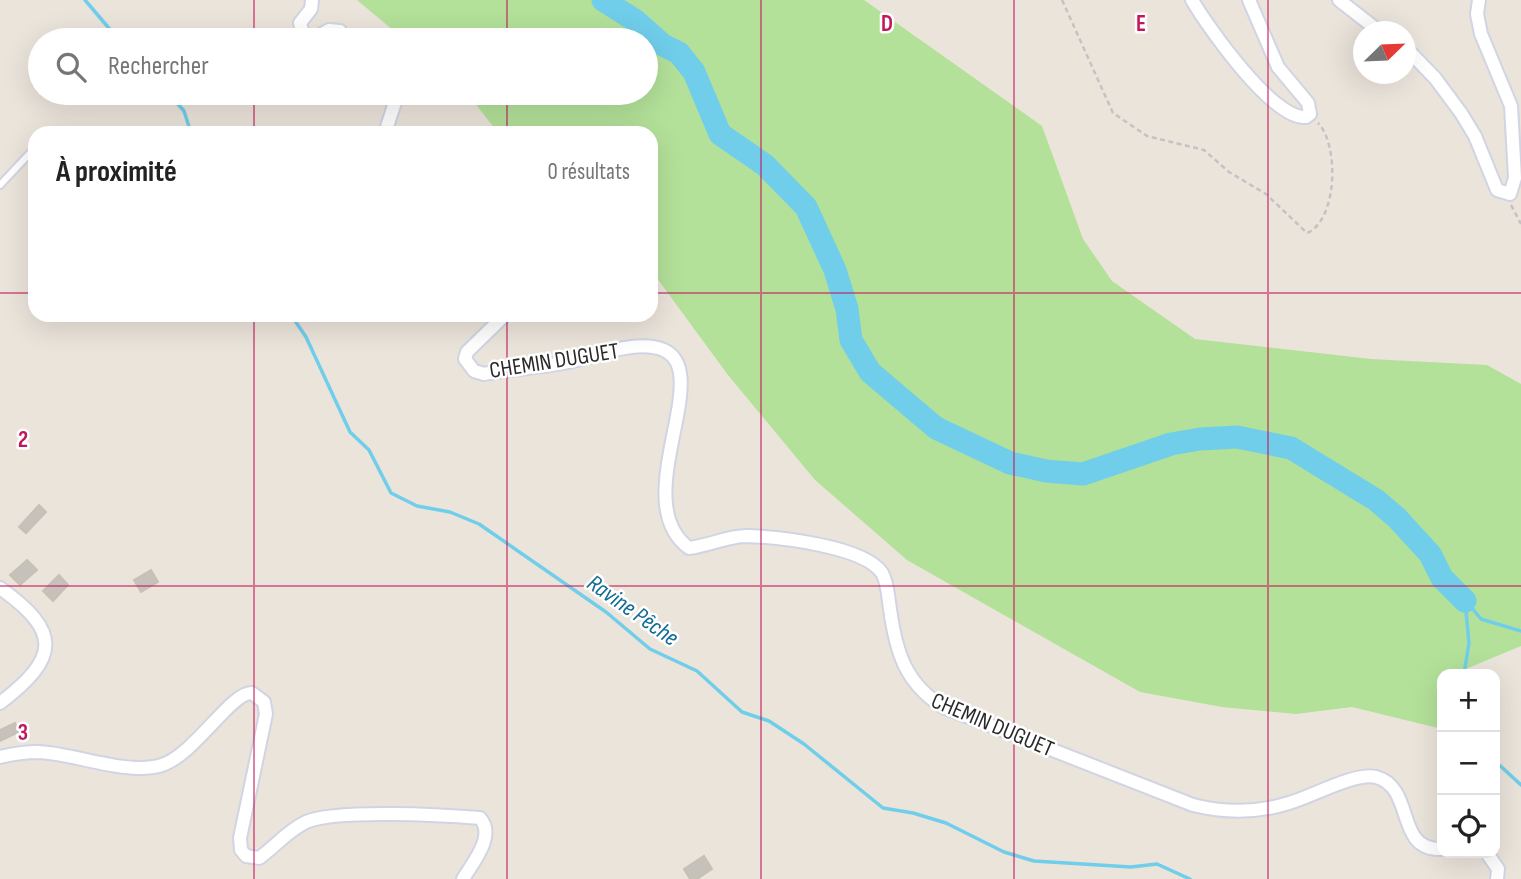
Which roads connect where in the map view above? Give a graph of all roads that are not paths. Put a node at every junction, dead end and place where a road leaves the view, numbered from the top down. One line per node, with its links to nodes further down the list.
1 (312, 0): 7 (street)
2 (1192, 0): 3 (street)
3 (1249, 0)
4 (1339, 0): 6 (street)
5 (1479, 0): 8 (street)
6 (1366, 21)
7 (301, 28)
8 (1416, 60)
9 (394, 105): 10 (street)
10 (386, 126)
11 (28, 155): 12 (lane)
12 (0, 185)
13 (498, 322): 17 (street, CHEMIN DUGUET)
14 (0, 588): 15 (street)
15 (0, 702)
16 (0, 757): 19 (street)
17 (1437, 848)
18 (1490, 858): 20 (street)
19 (463, 879)
20 (1497, 879)

